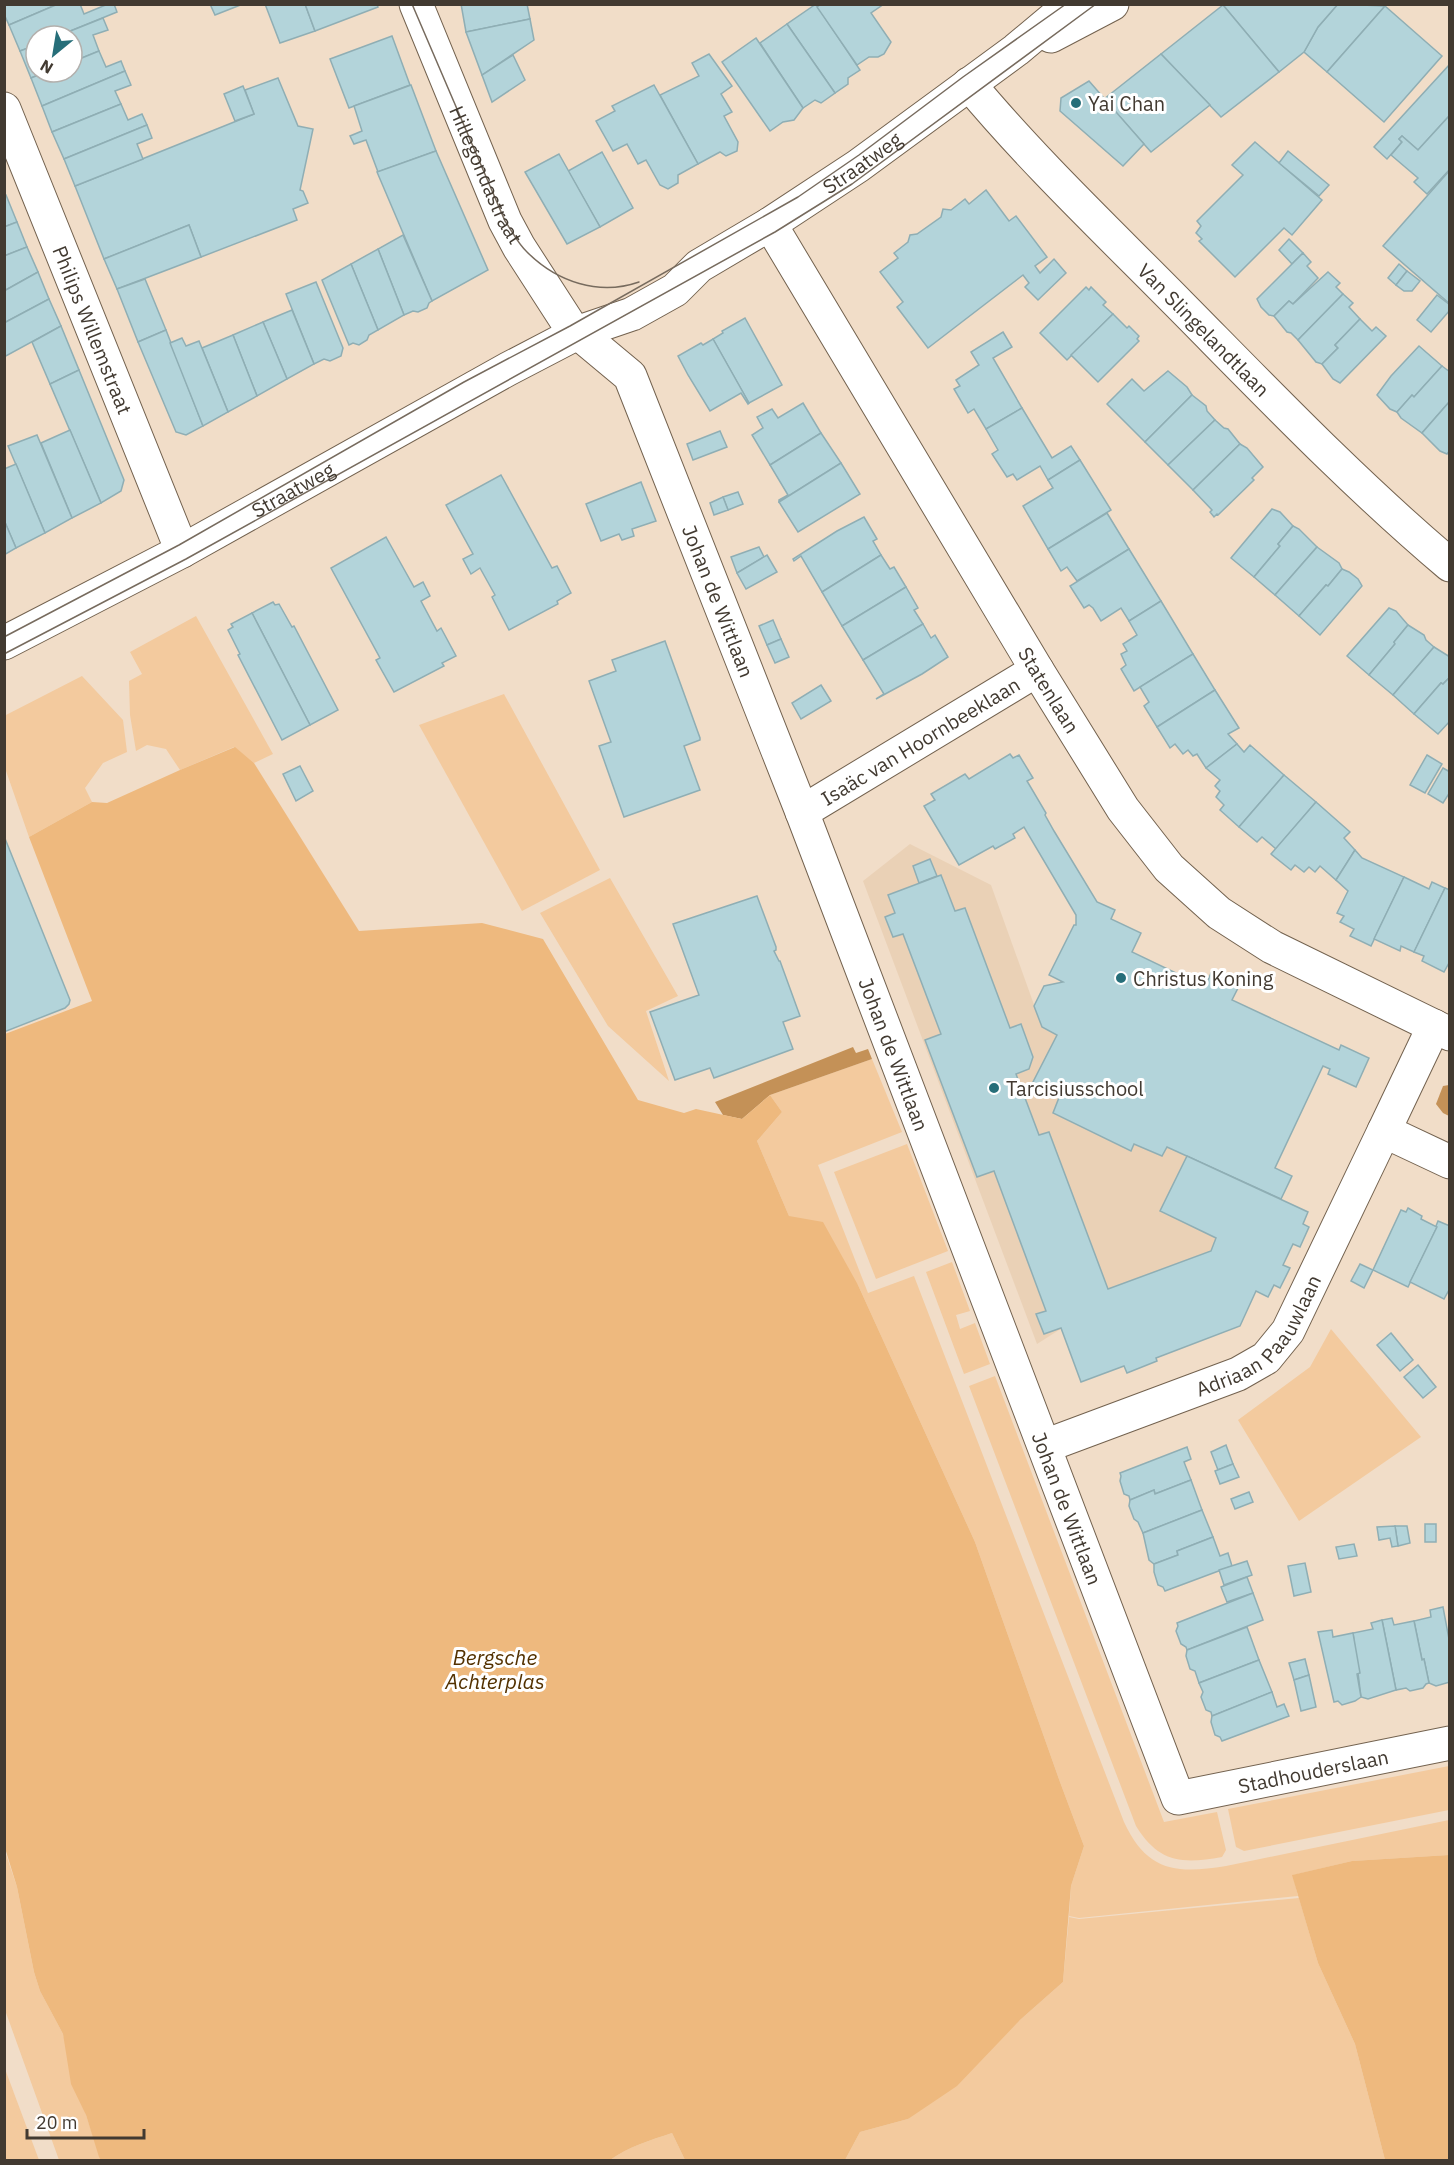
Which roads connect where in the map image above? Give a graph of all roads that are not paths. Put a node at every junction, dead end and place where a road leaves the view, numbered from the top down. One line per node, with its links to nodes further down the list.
1 (416, 4): 8 (street, Hillegondastraat)
2 (1071, 4): 4 (street, Straatweg)
3 (1112, 4): 4 (street, Straatweg)
4 (1016, 50): 5 (street, Straatweg)
5 (969, 84): 7 (street, Straatweg); 10 (street, Van Slingelandtlaan)
6 (4, 109): 9 (street, Philips Willemstraat)
7 (770, 224): 8 (street, Straatweg); 12 (street, Statenlaan)
8 (579, 332): 9 (street, Straatweg); 13 (street, Johan de Wittlaan)
9 (182, 551): 11 (street, Straatweg)
10 (1449, 566)
11 (4, 643)
12 (1037, 670): 13 (street, Isaäc van Hoornbeeklaan); 14 (street, Statenlaan)
13 (802, 812): 17 (street, Johan de Wittlaan)
14 (1442, 1030): 15 (street, Adriaan Paauwlaan)
15 (1384, 1131): 16 (street); 17 (street, Adriaan Paauwlaan)
16 (1449, 1162)
17 (1045, 1446): 19 (street, Johan de Wittlaan)
18 (1449, 1743): 19 (street, Stadhouderslaan)
19 (1178, 1798)

